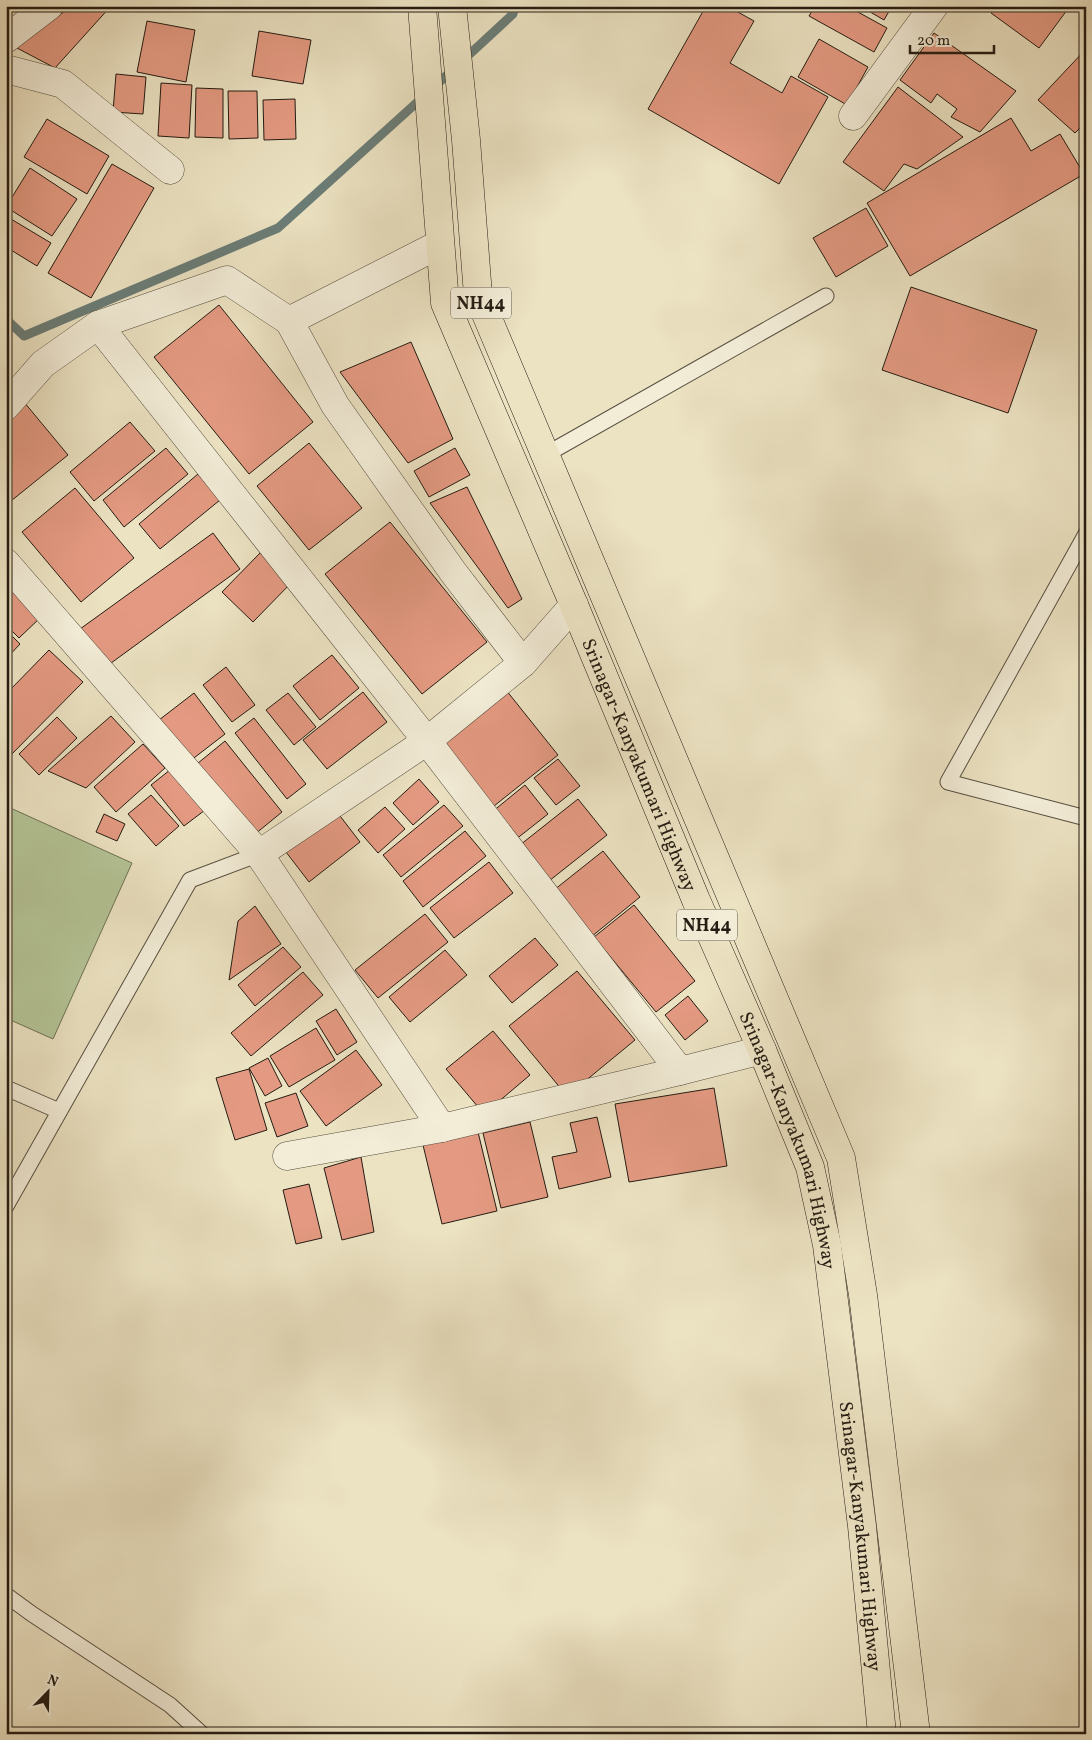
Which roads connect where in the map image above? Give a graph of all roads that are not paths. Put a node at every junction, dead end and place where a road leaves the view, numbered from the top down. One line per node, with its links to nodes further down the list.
1 (48, 6): 5 (street)
2 (422, 6): 9 (highway, Srinagar-Kanyakumari Highway / NH44)
3 (452, 6): 14 (highway, Srinagar-Kanyakumari Highway / NH44)
4 (934, 6): 7 (street)
5 (6, 39)
6 (6, 69): 8 (street)
7 (853, 116)
8 (170, 170)
9 (440, 244): 11 (street); 17 (highway, Srinagar-Kanyakumari Highway / NH44)
10 (826, 296): 14 (lane)
11 (289, 321): 12 (street); 18 (street)
12 (98, 325): 13 (street); 19 (street)
13 (6, 406)
14 (545, 454): 32 (highway, Srinagar-Kanyakumari Highway / NH44)
15 (1086, 534): 20 (lane)
16 (6, 563): 21 (street)
17 (574, 604): 18 (street); 22 (highway, Srinagar-Kanyakumari Highway / NH44)
18 (523, 663): 19 (street)
19 (427, 741): 21 (street); 23 (street)
20 (1086, 818)
21 (259, 854): 25 (lane); 26 (street)
22 (762, 1050): 23 (street); 31 (highway, Srinagar-Kanyakumari Highway / NH44)
23 (680, 1071): 26 (street)
24 (6, 1088): 25 (lane)
25 (59, 1111): 28 (lane)
26 (442, 1128): 27 (street)
27 (288, 1156)
28 (6, 1206)
29 (6, 1595): 30 (lane)
30 (202, 1734)
31 (882, 1734)
32 (916, 1734)

